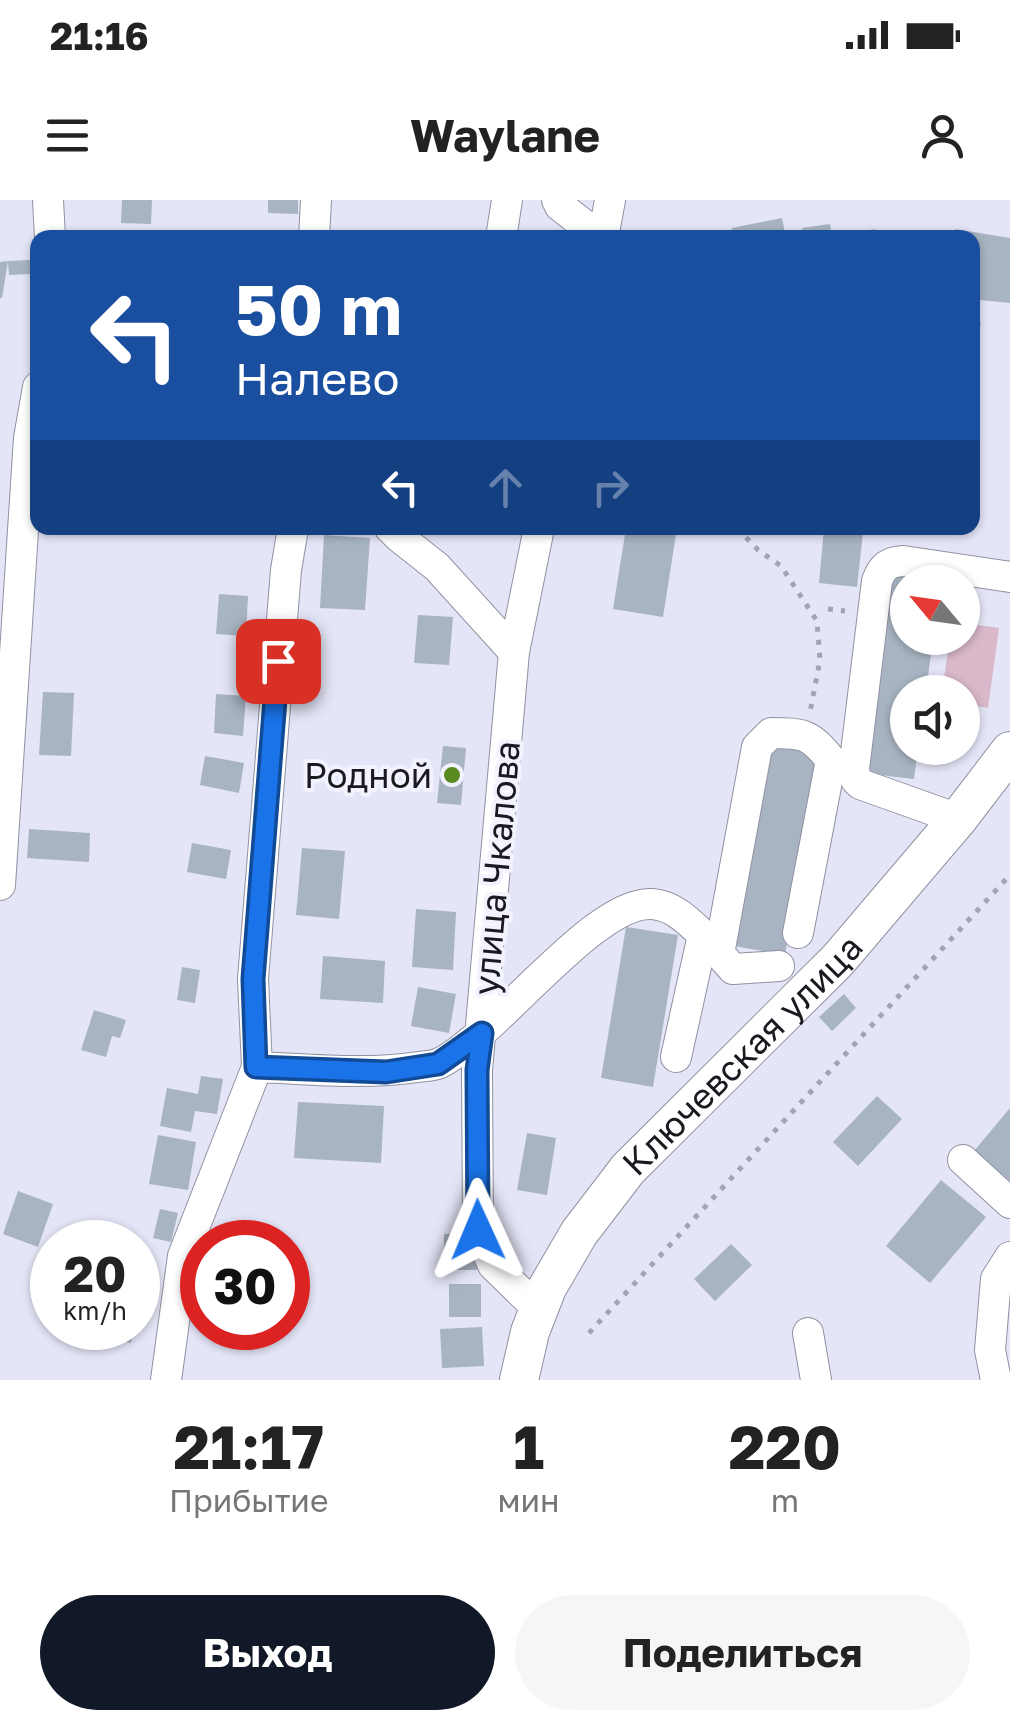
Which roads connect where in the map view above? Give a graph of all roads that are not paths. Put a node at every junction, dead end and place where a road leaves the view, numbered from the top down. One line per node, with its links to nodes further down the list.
1 (48, 200): 6 (street)
2 (316, 200): 7 (street)
3 (506, 200): 8 (street)
4 (557, 200): 9 (street)
5 (610, 200): 10 (street)
6 (50, 230)
7 (314, 230)
8 (502, 230)
9 (592, 230)
10 (604, 230)
11 (30, 405): 12 (street)
12 (15, 440): 20 (street)
13 (292, 535): 26 (street)
14 (396, 535): 17 (street)
15 (538, 535): 17 (street, улица Чкалова)
16 (1010, 577): 19 (street)
17 (514, 652): 24 (street, улица Чкалова)
18 (1010, 751): 19 (main road, Ключевская улица)
19 (958, 819): 30 (main road, Ключевская улица)
20 (0, 886)
21 (798, 933): 22 (street)
22 (711, 945): 23 (street); 24 (street); 25 (street)
23 (780, 966)
24 (482, 1033): 26 (street); 30 (street, улица Чкалова)
25 (676, 1057)
26 (256, 1067): 32 (street)
27 (962, 1160): 28 (street)
28 (1010, 1204)
29 (1010, 1257): 35 (street)
30 (538, 1309): 33 (main road, Ключевская улица)
31 (808, 1333): 34 (street)
32 (166, 1380)
33 (519, 1380)
34 (816, 1380)
35 (996, 1380)

